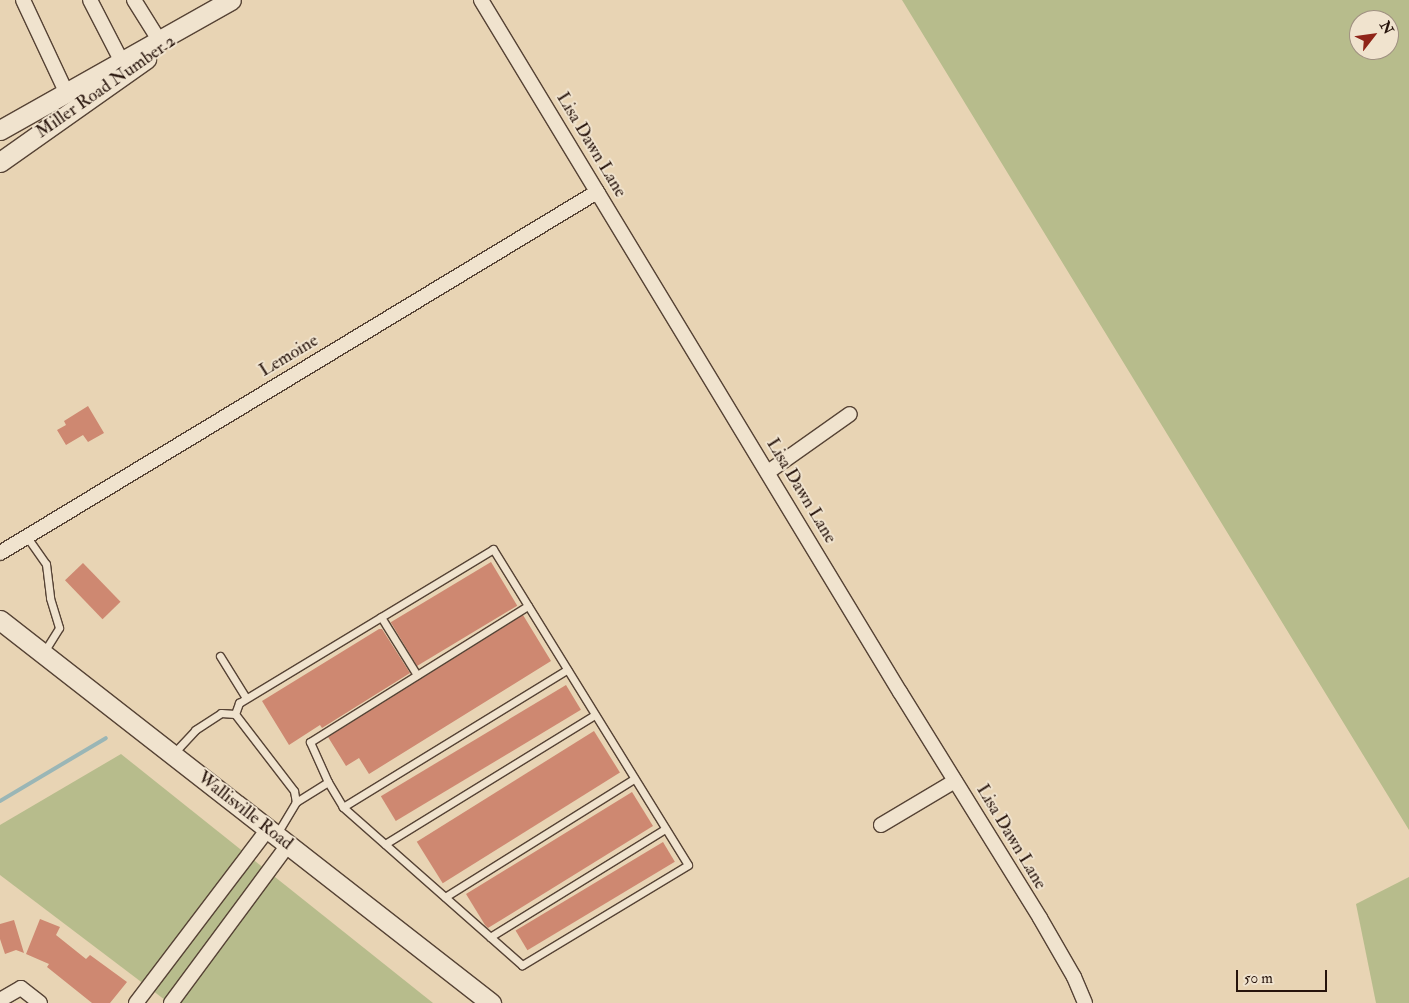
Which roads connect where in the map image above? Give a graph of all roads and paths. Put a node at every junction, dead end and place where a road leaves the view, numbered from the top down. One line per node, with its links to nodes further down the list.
1 (24, 0): 9 (street)
2 (90, 0): 8 (street)
3 (134, 0): 7 (street)
4 (232, 0): 6 (main road, Miller Road Number 2)
5 (482, 0): 12 (street, Lisa Dawn Lane)
6 (212, 11): 7 (main road, Miller Road Number 2); 11 (main road, Miller Road Number 2)
7 (159, 40): 8 (main road, Miller Road Number 2)
8 (121, 60): 9 (main road, Miller Road Number 2)
9 (66, 92): 10 (main road, Miller Road Number 2)
10 (0, 130)
11 (0, 162)
12 (597, 192): 14 (street, Lisa Dawn Lane); 15 (street, Lemoine)
13 (850, 414): 14 (street)
14 (768, 472): 29 (street, Lisa Dawn Lane)
15 (27, 536): 16 (street, Lemoine); 20 (lane)
16 (0, 553)
17 (528, 606): 18 (lane); 22 (lane); 23 (lane)
18 (381, 617): 23 (lane); 24 (lane)
19 (0, 620): 20 (main road, Wallisville Road)
20 (43, 654): 27 (main road, Wallisville Road)
21 (220, 656): 24 (lane)
22 (567, 670): 26 (lane); 32 (lane)
23 (417, 675): 30 (lane)
24 (246, 698): 25 (lane)
25 (235, 714): 27 (lane); 31 (lane)
26 (595, 715): 28 (lane); 36 (lane)
27 (172, 754): 35 (main road, Wallisville Road)
28 (634, 779): 34 (lane); 37 (lane)
29 (955, 781): 33 (street); 44 (street, Lisa Dawn Lane)
30 (328, 782): 31 (lane); 32 (lane)
31 (296, 802): 35 (lane)
32 (343, 807): 36 (lane)
33 (881, 825)
34 (665, 828): 38 (lane); 38 (lane)
35 (277, 836): 41 (street); 42 (street); 43 (main road, Wallisville Road)
36 (385, 844): 37 (lane)
37 (445, 897): 38 (lane)
38 (490, 937)
39 (0, 1000): 40 (street)
40 (40, 1003)
41 (136, 1003)
42 (171, 1003)
43 (491, 1003)
44 (1085, 1003)

